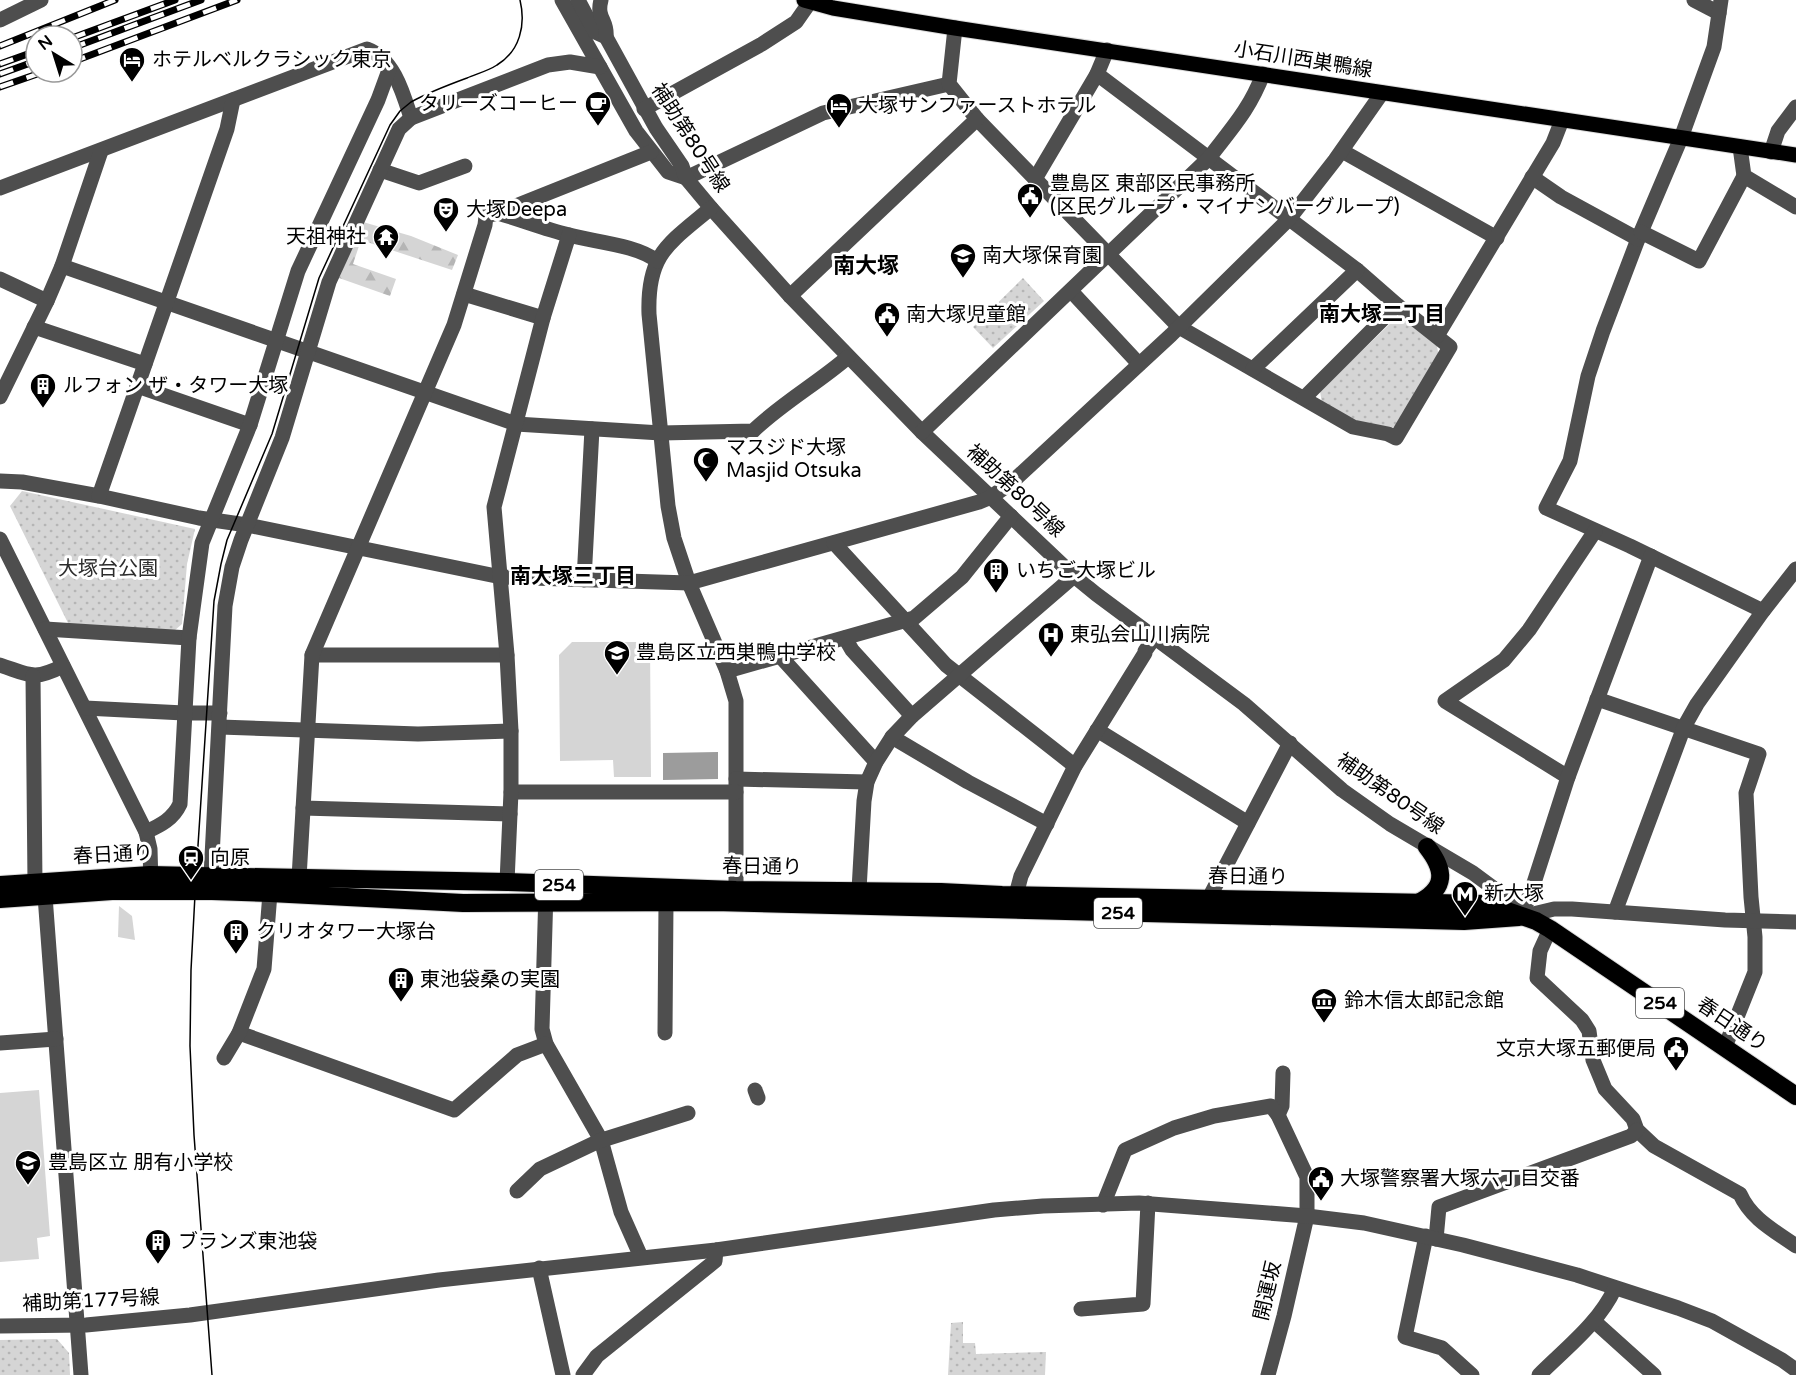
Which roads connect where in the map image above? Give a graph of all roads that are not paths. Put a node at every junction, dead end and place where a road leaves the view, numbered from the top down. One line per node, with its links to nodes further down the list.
1 (41, 0): 8 (street)
2 (562, 0): 12 (street)
3 (578, 0): 10 (street, 補助第80号線)
4 (601, 0): 10 (street)
5 (1694, 0): 7 (street)
6 (807, 1): 9 (main road, 小石川西巣鴨線); 20 (street)
7 (1720, 7): 24 (street)
8 (0, 20)
9 (955, 28): 11 (main road, 小石川西巣鴨線); 16 (street)
10 (606, 38): 20 (street, 補助第80号線)
11 (1107, 50): 14 (street); 15 (main road, 小石川西巣鴨線)
12 (600, 67): 21 (street); 28 (street)
13 (389, 70): 18 (street); 21 (street); 61 (street)
14 (1097, 74): 31 (street); 37 (street)
15 (1263, 74): 17 (main road, 小石川西巣鴨線); 31 (street)
16 (949, 84): 22 (street); 36 (street)
17 (1382, 93): 23 (main road, 小石川西巣鴨線); 27 (street)
18 (233, 100): 26 (street); 55 (street)
19 (1796, 107): 29 (street)
20 (644, 109): 36 (street, 補助第80号線)
21 (411, 118): 33 (street)
22 (977, 119): 37 (street); 53 (street)
23 (1562, 120): 24 (main road, 小石川西巣鴨線); 35 (street)
24 (1681, 138): 25 (main road, 小石川西巣鴨線); 44 (street)
25 (1740, 147): 29 (main road, 小石川西巣鴨線); 34 (street)
26 (101, 151): 38 (street); 48 (street)
27 (1342, 151): 42 (street); 45 (street)
28 (651, 152): 36 (street); 41 (street)
29 (1771, 152): 30 (main road, 小石川西巣鴨線)
30 (1796, 155)
31 (1209, 158): 42 (street); 46 (street)
32 (465, 166): 33 (street)
33 (380, 170): 62 (street)
34 (1744, 176): 39 (street); 44 (street)
35 (1532, 177): 44 (street); 45 (street)
36 (686, 178): 40 (street, 補助第80号線)
37 (1035, 179): 46 (street)
38 (0, 188)
39 (1796, 207)
40 (711, 208): 47 (street); 53 (street, 補助第80号線)
41 (492, 214): 43 (street); 52 (street)
42 (1289, 219): 49 (street); 59 (street)
43 (568, 235): 47 (street); 57 (street)
44 (1640, 236): 82 (street)
45 (1497, 238): 60 (street)
46 (1109, 255): 51 (street); 59 (street)
47 (657, 261): 75 (street)
48 (62, 266): 54 (street); 55 (street)
49 (1357, 270): 56 (street); 66 (street)
50 (0, 279): 54 (street)
51 (1071, 291): 65 (street); 74 (street)
52 (464, 294): 57 (street); 68 (street)
53 (790, 296): 63 (street, 補助第80号線)
54 (47, 301): 58 (street)
55 (166, 302): 61 (street); 64 (street)
56 (1397, 305): 60 (street); 70 (street)
57 (543, 318): 72 (street)
58 (34, 327): 64 (street); 69 (street)
59 (1179, 327): 65 (street); 66 (street)
60 (1437, 336): 70 (street)
61 (276, 342): 62 (street); 71 (street)
62 (308, 352): 68 (street); 81 (street)
63 (848, 357): 74 (street, 補助第80号線); 75 (street)
64 (145, 364): 67 (street)
65 (1139, 364): 78 (street)
66 (1253, 369): 70 (street)
67 (136, 386): 71 (street); 77 (street)
68 (425, 393): 72 (street); 85 (street)
69 (0, 397)
70 (1304, 398)
71 (250, 424): 80 (street)
72 (516, 424): 73 (street); 89 (street)
73 (592, 429): 75 (street); 90 (street)
74 (922, 432): 78 (street, 補助第80号線)
75 (661, 433): 91 (street)
76 (0, 481): 77 (street)
77 (99, 496): 80 (street)
78 (991, 497): 79 (street, 補助第80号線); 84 (street)
79 (1011, 516): 88 (street, 補助第80号線); 93 (street)
80 (211, 520): 81 (street); 96 (street)
81 (247, 525): 85 (street); 110 (street)
82 (1595, 531): 86 (street); 119 (street)
83 (0, 539): 94 (street)
84 (834, 543): 91 (street); 93 (street)
85 (358, 549): 89 (street); 98 (street)
86 (1651, 556): 92 (street); 106 (street)
87 (1796, 569): 92 (street)
88 (1074, 576): 95 (street, 補助第80号線); 105 (street)
89 (501, 577): 90 (street); 99 (street)
90 (584, 580): 91 (street)
91 (689, 583): 103 (street)
92 (1763, 611): 111 (street)
93 (906, 620): 97 (street); 105 (street)
94 (45, 629): 96 (street); 102 (street)
95 (1155, 637): 112 (street); 116 (street, 補助第80号線)
96 (189, 638): 108 (street)
97 (845, 638): 100 (street); 109 (street)
98 (312, 655): 99 (street); 113 (street)
99 (507, 655): 114 (street)
100 (780, 656): 103 (street); 117 (street)
101 (0, 665): 104 (street)
102 (63, 666): 104 (street); 107 (street)
103 (727, 671): 121 (street)
104 (33, 676): 134 (street)
105 (959, 676): 109 (street); 118 (street)
106 (1597, 699): 111 (street); 119 (street)
107 (85, 708): 108 (street); 127 (street)
108 (184, 713): 110 (street); 127 (street)
109 (912, 716): 115 (street)
110 (220, 720): 113 (street); 129 (street)
111 (1684, 727): 144 (street); 146 (street)
112 (1097, 730): 118 (street); 125 (street)
113 (307, 731): 114 (street); 123 (street)
114 (511, 731): 122 (street)
115 (892, 737): 117 (street); 126 (street)
116 (1290, 743): 125 (street); 128 (street, 補助第80号線)
117 (876, 762): 120 (street)
118 (1075, 766): 126 (street)
119 (1568, 777): 145 (street)
120 (867, 782): 121 (street); 136 (street)
121 (736, 786): 122 (street); 135 (street)
122 (511, 792): 124 (street)
123 (303, 808): 124 (street); 130 (street)
124 (510, 814): 131 (street)
125 (1248, 823): 139 (street)
126 (1047, 824): 142 (street)
127 (146, 832): 132 (street)
128 (1427, 847): 143 (highway); 145 (street, 補助第80号線)
129 (211, 876): 130 (highway, 春日通り / 254); 132 (highway, 春日通り / 254)
130 (299, 878): 131 (highway, 春日通り / 254)
131 (507, 882): 138 (highway, 春日通り / 254)
132 (151, 883): 134 (highway, 春日通り / 254); 137 (highway, 春日通り / 254)
133 (0, 885): 134 (highway, 春日通り / 254)
134 (40, 889): 140 (highway, 春日通り / 254); 151 (street)
135 (735, 890): 136 (highway, 春日通り / 254); 138 (highway, 春日通り / 254)
136 (859, 890): 142 (highway, 春日通り / 254)
137 (270, 893): 138 (highway, 春日通り / 254); 149 (street)
138 (546, 893): 141 (highway, 春日通り / 254); 153 (street)
139 (1209, 898): 142 (highway, 春日通り / 254); 143 (highway, 春日通り / 254)
140 (0, 899)
141 (666, 902): 142 (highway, 春日通り / 254); 150 (street)
142 (1013, 902): 145 (highway, 春日通り / 254)
143 (1418, 903): 145 (highway, 春日通り / 254)
144 (1615, 912): 145 (street); 146 (street)
145 (1521, 917): 148 (highway, 春日通り / 254)
146 (1754, 921): 147 (street); 154 (street)
147 (1796, 922)
148 (1550, 929): 154 (highway, 春日通り / 254); 160 (street)
149 (239, 1033): 153 (street); 155 (street)
150 (665, 1033)
151 (56, 1039): 152 (street); 174 (street)
152 (0, 1043)
153 (546, 1044): 161 (street)
154 (1725, 1047): 157 (highway, 春日通り / 254)
155 (224, 1058)
156 (1283, 1073): 159 (street)
157 (1796, 1095)
158 (688, 1113): 161 (street)
159 (1278, 1114): 164 (street); 165 (street, 開運坂)
160 (1637, 1130): 166 (street); 167 (street)
161 (601, 1140): 162 (street); 169 (street)
162 (517, 1191)
163 (1148, 1203): 164 (street, 補助第177号線); 165 (street, 補助第177号線); 172 (street)
164 (1103, 1205): 168 (street, 補助第177号線)
165 (1307, 1216): 166 (street, 補助第177号線); 180 (street, 開運坂)
166 (1431, 1237): 171 (street, 補助第177号線); 181 (street)
167 (1796, 1246)
168 (716, 1250): 169 (street, 補助第177号線); 179 (street)
169 (640, 1257): 170 (street, 補助第177号線)
170 (539, 1268): 174 (street, 補助第177号線); 178 (street)
171 (1615, 1288): 173 (street); 176 (street, 補助第177号線)
172 (1081, 1309)
173 (1594, 1321): 182 (street); 183 (street)
174 (77, 1325): 175 (street, 補助第177号線); 177 (street)
175 (0, 1326)
176 (1796, 1370)
177 (81, 1375)
178 (563, 1375)
179 (583, 1375)
180 (1268, 1375)
181 (1472, 1375)
182 (1539, 1375)
183 (1654, 1375)

